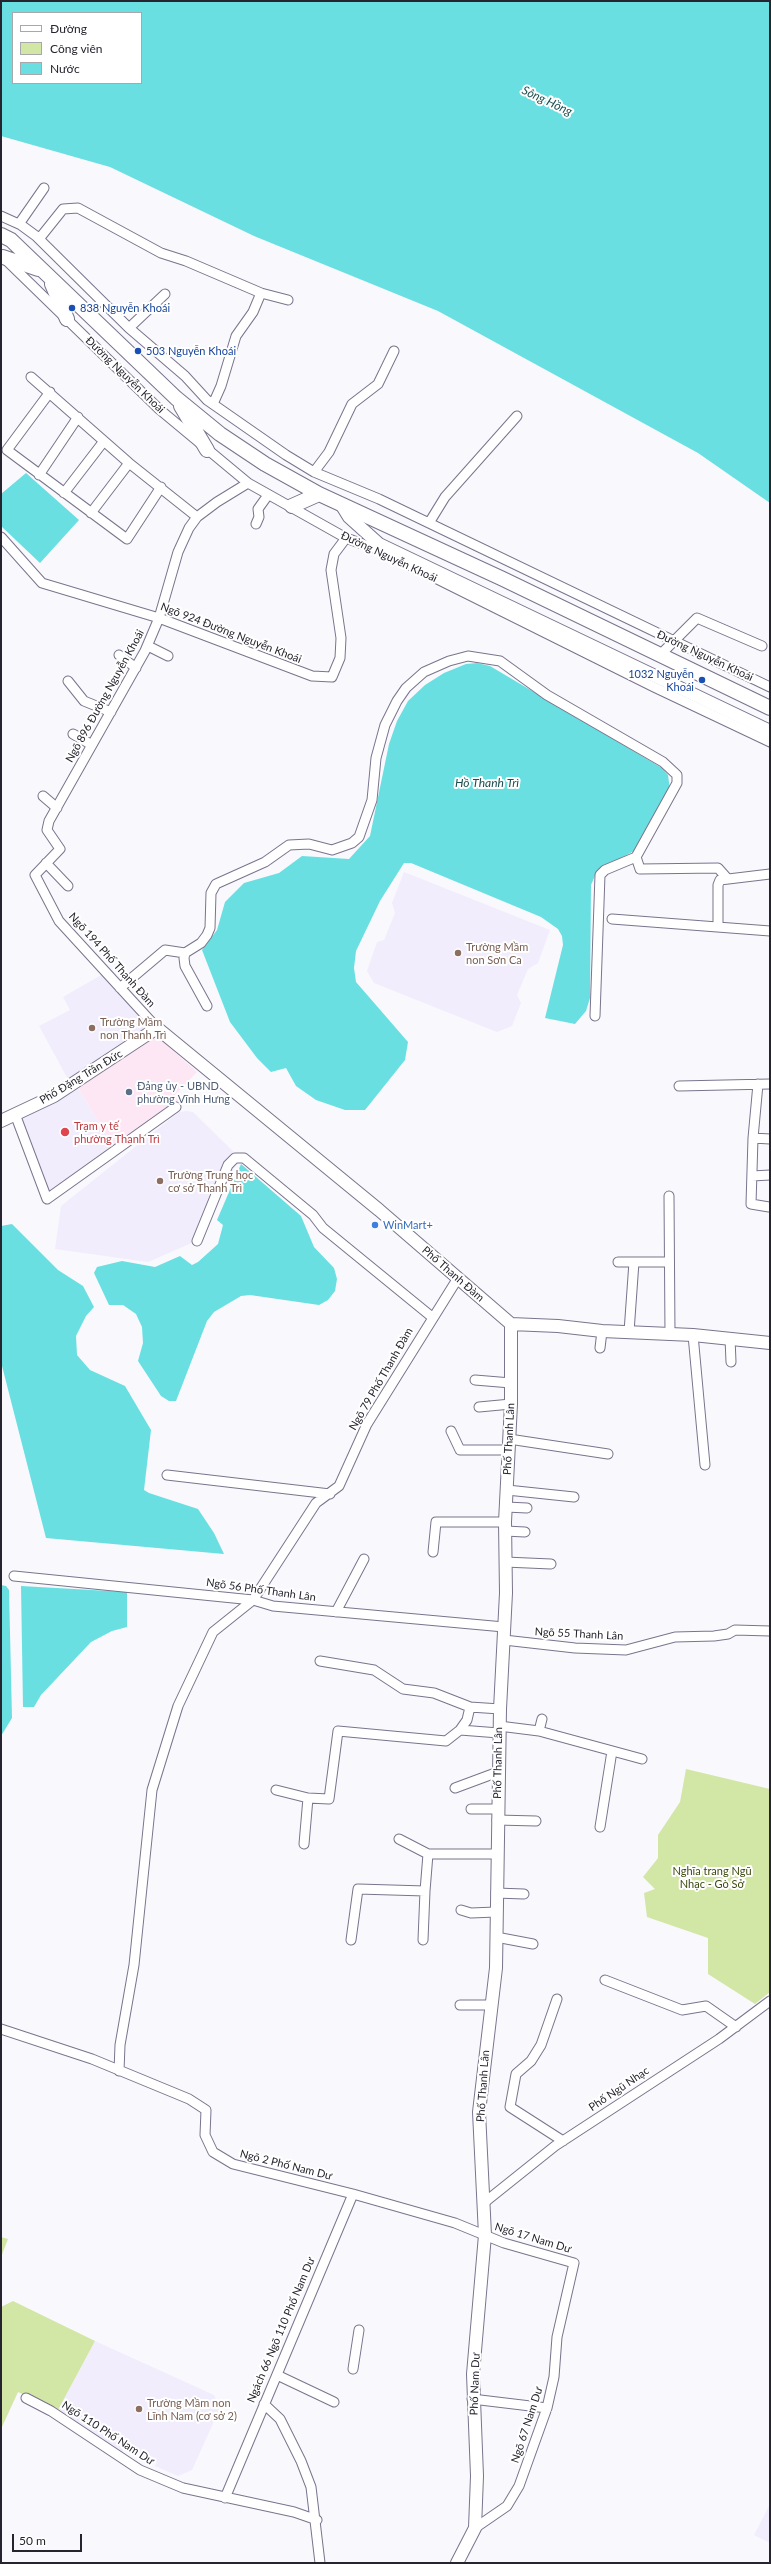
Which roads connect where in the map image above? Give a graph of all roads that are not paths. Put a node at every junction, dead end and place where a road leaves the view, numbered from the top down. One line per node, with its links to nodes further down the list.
1 (44, 188): 3 (street)
2 (1, 216): 3 (street, Đường Nguyễn Khoái)
3 (19, 224): 5 (street, Đường Nguyễn Khoái)
4 (1, 235): 7 (main road, Đường Nguyễn Khoái)
5 (39, 239): 8 (street); 12 (street, Đường Nguyễn Khoái)
6 (2, 257): 7 (main road); 11 (street, Đường Nguyễn Khoái)
7 (46, 275): 11 (main road); 16 (main road, Đường Nguyễn Khoái)
8 (262, 293): 10 (street); 17 (street)
9 (165, 294): 12 (street)
10 (288, 300)
11 (67, 319): 21 (street, Đường Nguyễn Khoái)
12 (129, 328): 17 (street, Đường Nguyễn Khoái)
13 (394, 351): 23 (street)
14 (31, 377): 15 (street)
15 (50, 392): 19 (street); 24 (street)
16 (176, 398): 21 (main road); 28 (main road, Đường Nguyễn Khoái)
17 (213, 404): 23 (street, Đường Nguyễn Khoái)
18 (517, 416): 34 (street)
19 (78, 417): 20 (street); 24 (street)
20 (104, 441): 22 (street); 27 (street)
21 (207, 450): 25 (street, Đường Nguyễn Khoái)
22 (128, 463): 26 (street); 32 (street)
23 (314, 472): 34 (street, Đường Nguyễn Khoái)
24 (39, 475): 27 (street)
25 (248, 483): 29 (street, Đường Nguyễn Khoái); 33 (street, Ngõ 896 Đường Nguyễn Khoái)
26 (161, 487): 32 (street); 33 (street)
27 (64, 493): 32 (street)
28 (319, 494): 30 (main road, Đường Nguyễn Khoái); 31 (main road)
29 (268, 495): 31 (street, Đường Nguyễn Khoái); 35 (street)
30 (341, 504): 38 (street, Đường Nguyễn Khoái); 43 (main road, Đường Nguyễn Khoái)
31 (292, 506): 37 (street, Đường Nguyễn Khoái)
32 (91, 513)
33 (197, 517): 39 (street, Ngõ 896 Đường Nguyễn Khoái)
34 (430, 523): 40 (street, Đường Nguyễn Khoái)
35 (256, 524)
36 (1, 537): 39 (street, Ngõ 924 Đường Nguyễn Khoái)
37 (346, 538): 38 (street, Đường Nguyễn Khoái); 39 (street, Ngõ 924 Đường Nguyễn Khoái)
38 (379, 547): 51 (street, Đường Nguyễn Khoái); 53 (street, Đường Nguyễn Khoái)
39 (159, 618): 41 (street, Ngõ 896 Đường Nguyễn Khoái)
40 (672, 641): 42 (street); 43 (street); 48 (street, Đường Nguyễn Khoái)
41 (148, 646): 45 (street); 46 (street, Ngõ 896 Đường Nguyễn Khoái)
42 (762, 646)
43 (660, 654): 49 (main road, Đường Nguyễn Khoái)
44 (119, 655): 46 (street)
45 (168, 656)
46 (136, 668): 50 (street, Ngõ 896 Đường Nguyễn Khoái)
47 (68, 681): 50 (street)
48 (770, 687)
49 (770, 708)
50 (111, 712): 54 (street, Ngõ 896 Đường Nguyễn Khoái)
51 (770, 731)
52 (72, 734): 54 (street)
53 (770, 742)
54 (92, 745): 56 (street, Ngõ 896 Đường Nguyễn Khoái)
55 (43, 796): 56 (street)
56 (57, 808): 57 (street, Ngõ 896 Đường Nguyễn Khoái)
57 (60, 850): 59 (street, Ngõ 194 Phố Thanh Đàm)
58 (636, 857): 61 (street); 66 (street); 69 (street)
59 (46, 863): 62 (street); 67 (street, Ngõ 194 Phố Thanh Đàm)
60 (770, 874): 61 (street)
61 (726, 877): 64 (street)
62 (68, 886)
63 (612, 919): 64 (street)
64 (718, 925): 65 (street)
65 (770, 931)
66 (185, 953): 67 (street); 68 (street)
67 (120, 988): 70 (street, Ngõ 194 Phố Thanh Đàm)
68 (207, 1006)
69 (595, 1016)
70 (157, 1028): 75 (street, Phố Đặng Trần Đức); 87 (street, Phố Thanh Đàm)
71 (758, 1084): 72 (street); 73 (street); 77 (street)
72 (770, 1084)
73 (679, 1086)
74 (176, 1107): 75 (street)
75 (15, 1114): 76 (street, Phố Đặng Trần Đức)
76 (1, 1121)
77 (753, 1138): 78 (street); 79 (street)
78 (770, 1139)
79 (752, 1176): 80 (street); 82 (street)
80 (770, 1176)
81 (669, 1196): 86 (street)
82 (770, 1210)
83 (197, 1241): 88 (street)
84 (618, 1262): 85 (street)
85 (634, 1262): 86 (street); 91 (street)
86 (669, 1262): 92 (street)
87 (458, 1278): 88 (street, Ngõ 79 Phố Thanh Đàm); 89 (street, Phố Thanh Đàm)
88 (432, 1318): 108 (street, Ngõ 79 Phố Thanh Đàm)
89 (511, 1324): 90 (street); 99 (street, Phố Thanh Lân)
90 (602, 1331): 91 (street); 96 (street)
91 (629, 1332): 92 (street)
92 (670, 1334): 93 (street)
93 (694, 1335): 94 (street); 105 (street)
94 (730, 1338): 95 (street); 97 (street)
95 (770, 1343)
96 (600, 1348)
97 (731, 1362)
98 (475, 1380): 99 (street)
99 (510, 1383): 100 (street, Phố Thanh Lân)
100 (511, 1404): 101 (street); 103 (street, Phố Thanh Lân)
101 (479, 1407)
102 (451, 1431): 103 (street)
103 (508, 1445): 104 (street); 107 (street, Phố Thanh Lân)
104 (608, 1454)
105 (705, 1465)
106 (167, 1475): 108 (street)
107 (507, 1490): 109 (street); 110 (street, Phố Thanh Lân)
108 (330, 1494): 119 (street, Ngõ 79 Phố Thanh Đàm)
109 (574, 1497)
110 (506, 1507): 111 (street); 112 (street, Phố Thanh Lân)
111 (527, 1508)
112 (505, 1526): 113 (street); 114 (street); 116 (street, Phố Thanh Lân)
113 (525, 1532)
114 (433, 1552)
115 (364, 1559): 120 (street)
116 (505, 1562): 117 (street); 121 (street, Phố Thanh Lân)
117 (551, 1564)
118 (14, 1576): 119 (street, Ngõ 56 Phố Thanh Lân)
119 (253, 1600): 120 (street, Ngõ 56 Phố Thanh Lân); 161 (street, Ngõ 79 Phố Thanh Đàm)
120 (336, 1612): 121 (street, Ngõ 56 Phố Thanh Lân)
121 (504, 1627): 123 (street, Phố Thanh Lân)
122 (770, 1630): 123 (street, Ngõ 55 Thanh Lân)
123 (504, 1640): 126 (street, Phố Thanh Lân)
124 (320, 1661): 125 (street)
125 (470, 1707): 126 (street); 129 (street)
126 (500, 1709): 128 (street, Phố Thanh Lân)
127 (542, 1719): 130 (street)
128 (499, 1729): 129 (street); 130 (street); 133 (street, Phố Thanh Lân)
129 (460, 1730): 136 (street)
130 (539, 1731): 131 (street)
131 (612, 1751): 132 (street); 140 (street)
132 (642, 1759)
133 (498, 1772): 134 (street); 138 (street, Phố Thanh Lân)
134 (455, 1788)
135 (276, 1790): 136 (street)
136 (308, 1798): 142 (street)
137 (471, 1809): 138 (street)
138 (497, 1814): 139 (street); 144 (street, Phố Thanh Lân)
139 (536, 1821)
140 (600, 1827)
141 (399, 1839): 143 (street)
142 (304, 1844)
143 (428, 1854): 144 (street); 145 (street)
144 (496, 1854): 146 (street, Phố Thanh Lân)
145 (425, 1891): 151 (street); 152 (street)
146 (496, 1894): 147 (street); 149 (street, Phố Thanh Lân)
147 (524, 1894)
148 (461, 1910): 149 (street)
149 (496, 1912): 150 (street, Phố Thanh Lân)
150 (496, 1937): 153 (street); 158 (street, Phố Thanh Lân)
151 (351, 1940)
152 (423, 1940)
153 (533, 1944)
154 (605, 1980): 159 (street)
155 (557, 1999): 162 (street)
156 (770, 2001): 159 (street, Phố Ngũ Nhạc)
157 (460, 2005): 158 (street)
158 (491, 2005): 164 (street, Phố Thanh Lân)
159 (736, 2027): 162 (street, Phố Ngũ Nhạc)
160 (1, 2029): 161 (street)
161 (119, 2070): 163 (street, Ngõ 2 Phố Nam Dư)
162 (563, 2141): 164 (street, Phố Ngũ Nhạc)
163 (352, 2194): 165 (street, Ngõ 17 Nam Dư); 169 (street, Ngách 66 Ngõ 110 Phố Nam Dư)
164 (485, 2202): 165 (street, Phố Nam Dư)
165 (485, 2235): 166 (street, Ngõ 17 Nam Dư); 171 (street, Phố Nam Dư)
166 (574, 2263): 174 (street, Ngõ 67 Nam Dư)
167 (359, 2330): 168 (street)
168 (353, 2370)
169 (277, 2375): 172 (street); 173 (street, Ngách 66 Ngõ 110 Phố Nam Dư)
170 (26, 2398): 175 (street, Ngõ 110 Phố Nam Dư)
171 (472, 2399): 174 (street); 177 (street, Phố Nam Dư)
172 (334, 2402)
173 (264, 2404): 175 (street, Ngách 66 Ngõ 110 Phố Nam Dư); 176 (street)
174 (547, 2408): 177 (street, Ngõ 67 Nam Dư)
175 (225, 2498): 176 (street, Ngõ 110 Phố Nam Dư)
176 (317, 2520): 178 (street)
177 (475, 2528): 179 (street, Phố Nam Dư)
178 (320, 2563)
179 (457, 2563)

